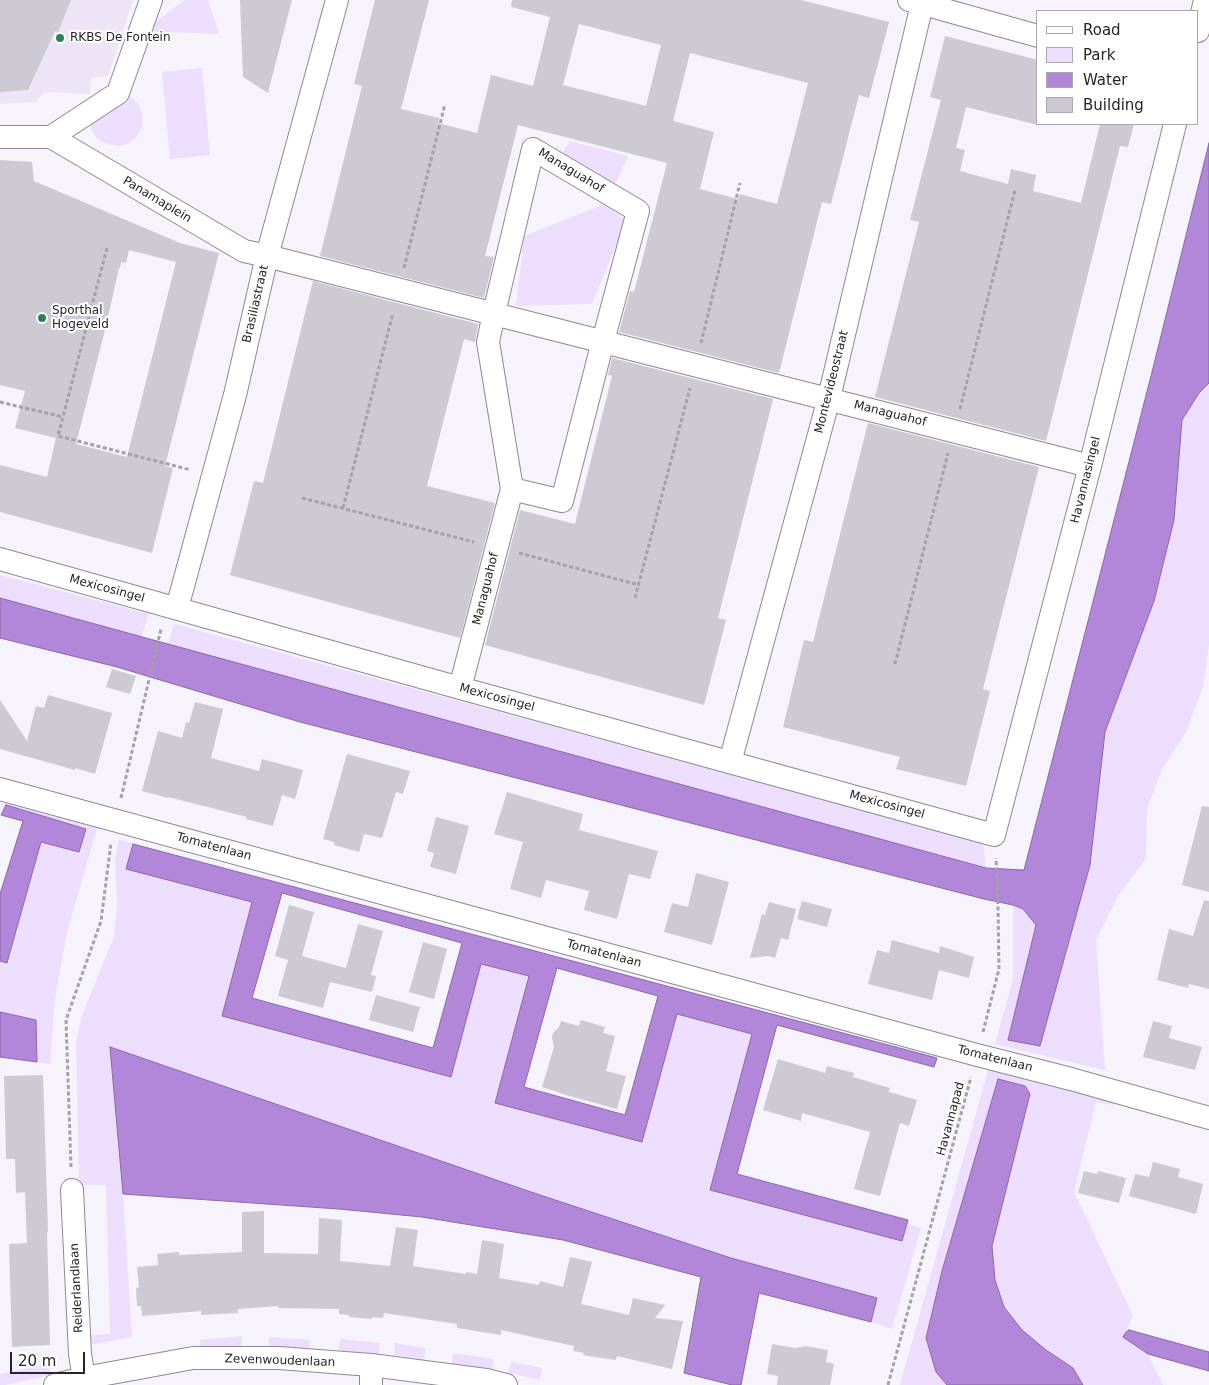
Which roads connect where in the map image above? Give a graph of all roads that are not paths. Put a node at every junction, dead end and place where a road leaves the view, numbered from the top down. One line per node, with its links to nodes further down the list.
1 (151, 0): 9 (street)
2 (337, 0): 10 (street, Brasiliastraat)
3 (1205, 0): 5 (street)
4 (918, 1): 6 (street); 13 (street, Montevideostraat)
5 (1199, 27)
6 (1036, 35)
7 (1175, 125): 14 (street, Havannasingel)
8 (0, 137): 9 (street)
9 (50, 137): 10 (street, Panamaplein)
10 (267, 256): 11 (street, Managuahof); 17 (street, Brasiliastraat)
11 (494, 313): 12 (street, Managuahof); 12 (street, Managuahof); 15 (street, Managuahof)
12 (603, 341): 13 (street, Managuahof); 15 (street, Managuahof)
13 (829, 398): 14 (street, Managuahof); 19 (street, Montevideostraat)
14 (1090, 466): 21 (street, Havannasingel)
15 (512, 489): 18 (street, Managuahof)
16 (0, 559): 17 (street, Mexicosingel)
17 (170, 615): 18 (street, Mexicosingel)
18 (460, 688): 19 (street, Mexicosingel)
19 (730, 762): 21 (street, Mexicosingel)
20 (0, 789): 22 (street, Tomatenlaan)
21 (995, 844)
22 (1209, 1118)
23 (72, 1190): 25 (street, Reiderlandlaan)
24 (371, 1375): 25 (street, Zevenwoudenlaan); 27 (street, Zevenwoudenlaan)
25 (85, 1381): 26 (street, Zevenwoudenlaan)
26 (55, 1385)
27 (506, 1385)

